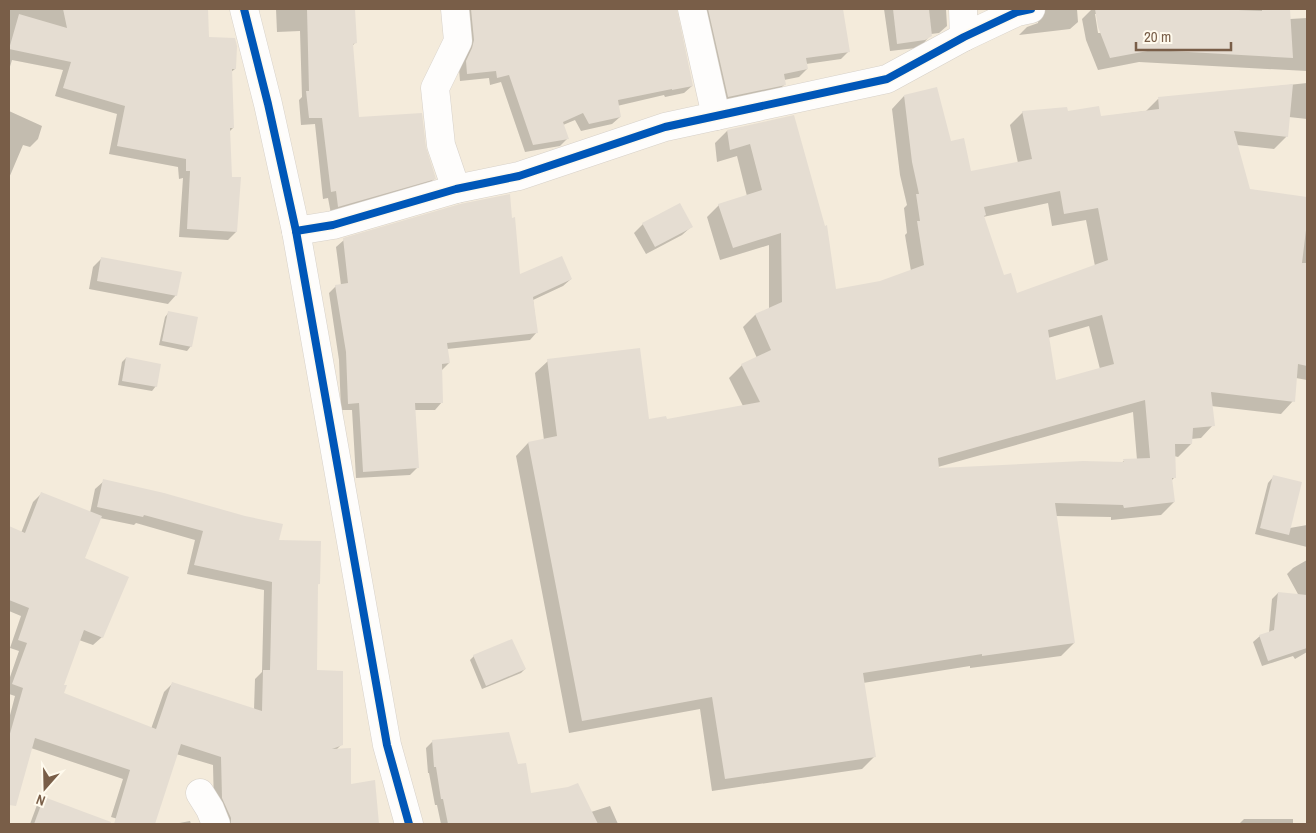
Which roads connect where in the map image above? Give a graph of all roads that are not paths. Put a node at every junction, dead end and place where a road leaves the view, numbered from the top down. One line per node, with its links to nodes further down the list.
1 (244, 9): 9 (street)
2 (455, 9): 8 (street)
3 (692, 9): 7 (street)
4 (963, 9): 6 (street)
5 (1030, 9): 6 (street)
6 (964, 37): 7 (street)
7 (716, 116): 8 (street)
8 (456, 189): 9 (street)
9 (296, 231): 12 (street)
10 (200, 793): 11 (street)
11 (216, 824)
12 (409, 824)

